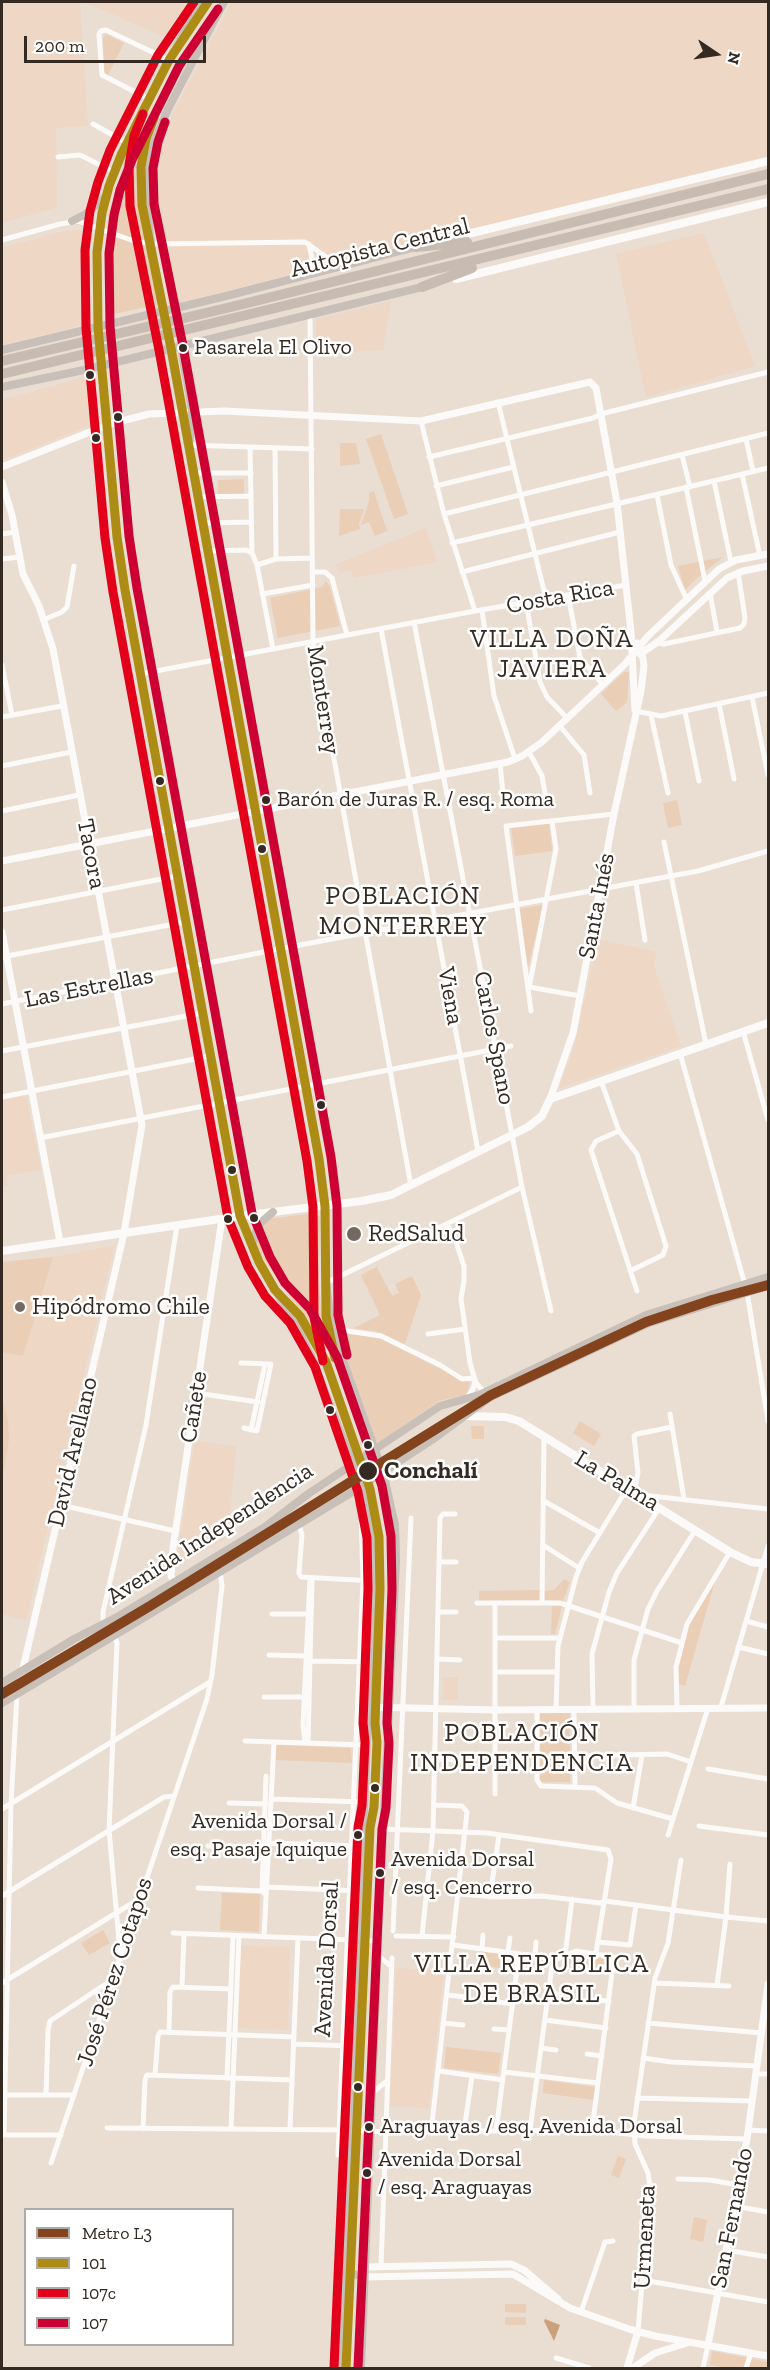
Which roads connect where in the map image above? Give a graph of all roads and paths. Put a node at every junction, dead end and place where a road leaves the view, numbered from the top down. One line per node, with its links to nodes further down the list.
1 (200, 2): 3 (main road)
2 (224, 2): 18 (main road)
3 (169, 60): 4 (main road); 4 (street)
4 (148, 99): 6 (main road)
5 (93, 124): 6 (street)
6 (127, 143): 9 (main road)
7 (58, 157): 9 (street)
8 (768, 161): 20 (main road)
9 (114, 172): 12 (main road)
10 (768, 174): 16 (highway, Autopista Central)
11 (768, 189): 21 (highway, Autopista Central)
12 (105, 197): 14 (main road); 15 (main road)
13 (768, 202): 24 (main road)
14 (72, 221): 15 (street); 17 (street)
15 (99, 228): 18 (street); 27 (main road)
16 (515, 236): 20 (highway); 32 (highway, Autopista Central)
17 (2, 240)
18 (151, 244): 19 (street); 25 (main road)
19 (309, 244): 22 (street); 23 (street)
20 (416, 247): 22 (main road)
21 (518, 250): 24 (highway); 35 (highway, Autopista Central)
22 (339, 266): 23 (main road)
23 (315, 273): 25 (main road)
24 (422, 287): 26 (main road)
25 (164, 311): 27 (main road); 30 (main road)
26 (310, 314): 29 (main road); 41 (street, Monterrey)
27 (98, 327): 28 (main road); 33 (main road)
28 (42, 340): 31 (main road); 36 (main road)
29 (183, 346): 30 (main road); 39 (main road)
30 (171, 348): 33 (main road); 39 (main road)
31 (2, 350)
32 (2, 361)
33 (100, 366): 36 (main road); 43 (main road, Avenida Dorsal)
34 (768, 372): 40 (street)
35 (3, 374)
36 (51, 376): 37 (main road)
37 (2, 387)
38 (498, 402): 40 (street, Santa Inés); 42 (street); 45 (street)
39 (187, 410): 41 (street); 43 (street); 47 (main road, Avenida Dorsal)
40 (601, 414): 45 (street); 58 (street, Santa Inés)
41 (312, 416): 42 (street); 50 (street, Monterrey)
42 (421, 421): 52 (street)
43 (106, 426): 53 (street); 118 (main road, Avenida Dorsal)
44 (768, 434): 46 (street)
45 (506, 438): 52 (street); 54 (street)
46 (746, 439): 51 (street); 56 (street)
47 (188, 446): 48 (street); 57 (main road, Avenida Dorsal)
48 (250, 447): 49 (street); 59 (street)
49 (275, 448): 50 (street); 86 (street)
50 (312, 449): 84 (street, Monterrey)
51 (682, 454): 58 (street); 64 (street)
52 (429, 457): 63 (street)
53 (2, 467)
54 (513, 467): 63 (street); 65 (street)
55 (768, 468): 56 (street)
56 (753, 471): 60 (street)
57 (193, 473): 59 (street); 68 (main road, Avenida Dorsal)
58 (612, 473): 65 (street); 69 (street, Santa Inés)
59 (251, 474): 67 (street)
60 (742, 474): 61 (street); 82 (street)
61 (714, 481): 64 (street); 87 (street)
62 (2, 482): 74 (street, Tacora)
63 (436, 486): 70 (street)
64 (688, 487): 66 (street); 94 (street)
65 (520, 495): 70 (street); 73 (street)
66 (657, 495): 69 (street); 100 (street)
67 (251, 496): 68 (street); 71 (street)
68 (198, 497): 72 (main road, Avenida Dorsal)
69 (617, 503): 73 (street); 75 (street, Santa Inés)
70 (444, 514): 77 (street)
71 (251, 522): 72 (street); 79 (street)
72 (202, 523): 78 (main road, Avenida Dorsal)
73 (528, 525): 77 (street); 80 (street)
74 (15, 531): 76 (street); 83 (street, Tacora)
75 (620, 532): 80 (street); 96 (street, Santa Inés)
76 (2, 534)
77 (452, 543): 92 (street)
78 (207, 551): 79 (street); 116 (main road, Avenida Dorsal)
79 (252, 553): 88 (street)
80 (535, 554): 92 (street); 101 (street)
81 (768, 554): 82 (street)
82 (760, 555): 87 (street)
83 (19, 556): 85 (street); 105 (street, Tacora)
84 (312, 558): 86 (street); 91 (street, Monterrey)
85 (2, 559)
86 (276, 559): 88 (street)
87 (731, 562): 93 (street); 94 (street)
88 (257, 565): 98 (street)
89 (74, 566): 105 (street)
90 (768, 566): 93 (street)
91 (312, 572): 95 (street, Monterrey); 110 (street)
92 (462, 572): 104 (street)
93 (738, 572): 97 (street); 108 (street)
94 (705, 580): 100 (street)
95 (313, 585): 98 (street); 111 (street, Monterrey)
96 (626, 585): 99 (street, Costa Rica); 109 (street, Santa Inés)
97 (710, 593): 108 (street); 112 (street)
98 (262, 594): 113 (street)
99 (568, 595): 101 (street, Costa Rica); 119 (street)
100 (686, 598): 114 (street)
101 (546, 599): 102 (street, Costa Rica)
102 (526, 602): 103 (street, Costa Rica); 129 (street)
103 (482, 610): 104 (street, Costa Rica); 133 (street)
104 (475, 611): 106 (street, Costa Rica)
105 (44, 620): 123 (street, Tacora)
106 (414, 622): 107 (street, Costa Rica); 136 (street, Carlos Spano)
107 (381, 629): 110 (street, Costa Rica); 139 (street, Viena)
108 (717, 632): 112 (street)
109 (631, 633): 114 (street, Santa Inés); 115 (street, Santa Inés)
110 (347, 635): 111 (street, Costa Rica)
111 (313, 642): 113 (street, Costa Rica); 144 (street, Monterrey)
112 (656, 643): 114 (street)
113 (273, 649): 116 (street, Costa Rica)
114 (641, 650): 115 (street); 124 (street, Santa Inés)
115 (632, 657): 119 (street); 124 (street, Santa Inés)
116 (226, 658): 118 (street, Costa Rica); 148 (main road, Avenida Dorsal)
117 (2, 665): 126 (street)
118 (140, 674): 151 (main road, Avenida Dorsal)
119 (603, 685): 129 (street)
120 (768, 693): 121 (street)
121 (752, 697): 122 (street); 137 (street)
122 (719, 704): 125 (street); 138 (street)
123 (62, 706): 126 (street); 131 (street, Tacora)
124 (635, 710): 127 (street); 149 (street, Santa Inés)
125 (684, 711): 127 (street); 140 (street)
126 (12, 715): 128 (street)
127 (651, 715): 142 (street)
128 (2, 717)
129 (567, 718): 130 (street)
130 (559, 725): 132 (street); 141 (street)
131 (71, 752): 135 (street); 143 (street, Tacora)
132 (529, 752): 133 (street); 145 (street)
133 (515, 759): 134 (street)
134 (500, 764): 136 (street); 146 (street)
135 (2, 766)
136 (444, 775): 139 (street); 164 (street, Carlos Spano)
137 (768, 775)
138 (734, 779)
139 (411, 781): 144 (street); 165 (street, Viena)
140 (699, 781)
141 (590, 793)
142 (668, 793)
143 (80, 795): 147 (street); 153 (street, Tacora)
144 (339, 795): 148 (street); 168 (street, Monterrey)
145 (546, 799)
146 (504, 803)
147 (2, 811)
148 (254, 811): 151 (street); 171 (main road, Avenida Dorsal)
149 (614, 814): 150 (street); 159 (street, Santa Inés)
150 (552, 821): 161 (street); 162 (street)
151 (168, 828): 153 (street); 156 (main road, Avenida Dorsal)
152 (664, 842): 157 (street)
153 (89, 844): 155 (street); 160 (street, Tacora)
154 (768, 851): 157 (street, Las Estrellas)
155 (2, 861)
156 (177, 876): 160 (street); 166 (main road, Avenida Dorsal)
157 (671, 876): 158 (street, Las Estrellas); 184 (street)
158 (636, 883): 159 (street, Las Estrellas); 170 (street)
159 (601, 890): 161 (street, Las Estrellas); 176 (street, Santa Inés)
160 (98, 892): 163 (street); 169 (street, Tacora)
161 (546, 900): 162 (street, Las Estrellas); 175 (street)
162 (517, 904): 164 (street, Las Estrellas); 175 (street)
163 (2, 910)
164 (471, 913): 165 (street, Las Estrellas); 187 (street, Carlos Spano)
165 (435, 920): 168 (street, Las Estrellas); 191 (street, Viena)
166 (185, 921): 169 (street); 173 (main road, Avenida Dorsal)
167 (2, 932): 172 (street)
168 (364, 933): 171 (street, Las Estrellas); 192 (street, Monterrey)
169 (107, 937): 172 (street); 174 (street, Tacora)
170 (645, 940)
171 (280, 949): 173 (street, Las Estrellas); 195 (main road, Avenida Dorsal)
172 (4, 956): 177 (street)
173 (194, 967): 174 (street, Las Estrellas); 180 (main road, Avenida Dorsal)
174 (115, 983): 177 (street, Las Estrellas); 182 (street, Tacora)
175 (529, 987): 176 (street); 179 (street)
176 (580, 996): 198 (street, Santa Inés)
177 (15, 1002): 178 (street, Las Estrellas); 186 (street)
178 (2, 1004)
179 (531, 1011)
180 (202, 1013): 182 (street); 190 (main road, Avenida Dorsal)
181 (768, 1023): 183 (main road)
182 (124, 1028): 186 (street); 193 (street, Tacora)
183 (743, 1031): 184 (main road); 201 (street)
184 (706, 1044): 189 (main road)
185 (511, 1046): 187 (street)
186 (23, 1047): 188 (street); 196 (street)
187 (496, 1049): 191 (street); 203 (street, Carlos Spano)
188 (2, 1051)
189 (680, 1053): 194 (main road); 222 (street)
190 (210, 1056): 193 (street); 199 (main road, Avenida Dorsal)
191 (460, 1056): 192 (street); 205 (street, Viena)
192 (390, 1070): 195 (street); 206 (street, Monterrey)
193 (132, 1072): 196 (street); 200 (street, Tacora)
194 (601, 1081): 198 (main road); 202 (street)
195 (305, 1086): 199 (street); 208 (main road, Avenida Dorsal)
196 (31, 1091): 197 (street); 204 (street)
197 (2, 1097)
198 (550, 1099): 203 (main road)
199 (219, 1104): 200 (street); 210 (main road, Avenida Dorsal)
200 (141, 1119): 204 (street); 214 (street, Tacora)
201 (768, 1120)
202 (619, 1131): 218 (street); 218 (street)
203 (512, 1135): 205 (main road); 207 (street, Carlos Spano)
204 (40, 1138): 215 (street)
205 (478, 1152): 206 (main road)
206 (411, 1186): 208 (main road)
207 (522, 1187): 212 (street); 224 (street, Carlos Spano)
208 (325, 1206): 209 (main road); 220 (main road, Avenida Dorsal)
209 (273, 1212): 210 (main road); 216 (main road)
210 (240, 1216): 211 (main road); 216 (main road, Avenida Dorsal)
211 (222, 1219): 213 (main road); 230 (street, Cañete)
212 (447, 1224): 220 (street); 226 (street)
213 (177, 1225): 214 (main road); 253 (street)
214 (124, 1233): 215 (main road); 247 (street, David Arellano)
215 (60, 1242): 217 (main road)
216 (252, 1246): 241 (main road, Avenida Dorsal)
217 (2, 1251)
218 (630, 1271): 223 (street)
219 (768, 1277): 222 (main road, Avenida Independencia)
220 (326, 1283): 225 (main road, Avenida Dorsal)
221 (768, 1286): 222 (main road, Avenida Independencia)
222 (746, 1288): 231 (main road, Avenida Independencia); 236 (street)
223 (637, 1290)
224 (551, 1311)
225 (333, 1329): 229 (street); 240 (main road, Avenida Dorsal)
226 (465, 1329): 227 (street); 229 (street)
227 (428, 1334)
228 (241, 1363): 233 (street)
229 (474, 1379): 231 (street); 232 (street)
230 (196, 1393): 233 (street); 256 (street, Cañete)
231 (487, 1396): 232 (main road, Avenida Independencia); 235 (main road, Avenida Independencia)
232 (467, 1398): 240 (main road, Avenida Independencia)
233 (260, 1402): 238 (street)
234 (670, 1414): 237 (street)
235 (464, 1416): 239 (main road, La Palma); 242 (main road, Avenida Independencia)
236 (768, 1421)
237 (672, 1427): 244 (street); 245 (street)
238 (244, 1428)
239 (544, 1437): 244 (main road, La Palma); 246 (street)
240 (375, 1450): 241 (main road, Avenida Independencia); 242 (main road, Avenida Dorsal)
241 (353, 1466): 243 (main road, Avenida Dorsal); 269 (main road, Avenida Independencia)
242 (383, 1472): 243 (main road, Avenida Independencia); 306 (main road, Avenida Dorsal)
243 (361, 1486): 254 (main road, Avenida Independencia); 268 (main road, Avenida Dorsal)
244 (635, 1491): 245 (street); 248 (main road, La Palma); 257 (street)
245 (684, 1499): 249 (street)
246 (544, 1501): 257 (street); 258 (street)
247 (61, 1505): 253 (street); 296 (street, David Arellano)
248 (660, 1507): 255 (main road, La Palma); 279 (street)
249 (768, 1509)
250 (361, 1513): 267 (street, Avenida Dorsal)
251 (455, 1514): 261 (street)
252 (411, 1518): 308 (street)
253 (125, 1519): 256 (street); 281 (street)
254 (298, 1523): 265 (main road, Avenida Independencia); 266 (street)
255 (696, 1529): 260 (main road, La Palma); 283 (street)
256 (175, 1531): 269 (street, Cañete)
257 (600, 1533): 264 (street)
258 (543, 1545): 264 (street); 271 (street)
259 (768, 1546): 263 (street)
260 (730, 1552): 263 (main road, La Palma); 287 (street)
261 (439, 1562): 262 (street); 275 (street)
262 (456, 1562)
263 (766, 1564): 280 (street)
264 (579, 1568): 274 (street)
265 (220, 1570): 270 (main road, Avenida Independencia); 299 (street, José Pérez Cotapos)
266 (308, 1578): 267 (street); 278 (street)
267 (363, 1580): 268 (street); 294 (street, Avenida Dorsal)
268 (374, 1581): 295 (main road, Avenida Dorsal)
269 (174, 1583): 270 (street); 281 (main road, Avenida Independencia)
270 (181, 1593): 284 (main road, Avenida Independencia)
271 (542, 1602): 272 (street); 274 (street)
272 (495, 1603): 273 (street); 285 (street)
273 (477, 1604)
274 (568, 1605): 279 (street); 286 (street)
275 (438, 1611): 276 (street); 292 (street)
276 (456, 1612)
277 (272, 1614): 278 (street)
278 (310, 1614): 291 (street)
279 (602, 1617): 283 (street); 317 (street)
280 (746, 1621): 282 (street); 288 (street)
281 (104, 1624): 296 (main road, Avenida Independencia)
282 (768, 1627)
283 (642, 1630): 287 (street); 309 (street)
284 (114, 1635): 301 (main road, Avenida Independencia); 319 (street)
285 (495, 1638): 286 (street); 297 (street)
286 (559, 1638): 298 (street)
287 (682, 1643): 310 (street)
288 (738, 1647): 289 (street); 307 (street)
289 (768, 1654)
290 (269, 1655): 291 (street)
291 (310, 1658): 294 (street); 303 (street)
292 (437, 1659): 293 (street); 313 (street)
293 (460, 1660)
294 (359, 1662): 295 (street); 323 (street, Avenida Dorsal)
295 (370, 1662): 305 (main road, Avenida Dorsal)
296 (23, 1671): 300 (main road, Avenida Independencia); 301 (street, David Arellano)
297 (495, 1672): 298 (street); 318 (street)
298 (556, 1672): 315 (street)
299 (211, 1682): 319 (street); 335 (street, José Pérez Cotapos)
300 (2, 1683)
301 (17, 1694): 304 (main road, Avenida Independencia); 340 (street)
302 (264, 1697): 303 (street)
303 (307, 1697): 322 (street)
304 (2, 1703)
305 (368, 1707): 306 (street); 324 (main road, Avenida Dorsal)
306 (389, 1707): 308 (street); 346 (main road, Avenida Dorsal)
307 (720, 1707): 311 (street); 312 (street)
308 (402, 1708): 313 (street); 347 (street)
309 (634, 1708): 310 (street); 317 (street)
310 (677, 1708): 311 (street)
311 (708, 1708): 329 (street)
312 (768, 1708)
313 (436, 1709): 318 (street); 327 (street)
314 (537, 1709): 315 (street); 318 (street); 333 (street)
315 (556, 1709): 316 (street)
316 (574, 1709): 317 (street); 326 (street)
317 (593, 1709)
318 (495, 1710): 334 (street)
319 (113, 1741): 340 (street); 348 (street)
320 (245, 1741): 321 (street)
321 (274, 1742): 322 (street); 336 (street)
322 (306, 1743): 323 (street)
323 (355, 1745): 324 (street); 337 (street, Avenida Dorsal)
324 (366, 1745): 338 (main road, Avenida Dorsal)
325 (642, 1755): 326 (street); 329 (street); 342 (street)
326 (574, 1756): 333 (street)
327 (435, 1759): 328 (street); 341 (street)
328 (460, 1760)
329 (691, 1762): 344 (street)
330 (708, 1769): 332 (street)
331 (266, 1776): 336 (street)
332 (768, 1779)
333 (575, 1787): 342 (street)
334 (495, 1794)
335 (174, 1796): 348 (street); 368 (street, José Pérez Cotapos)
336 (269, 1802): 337 (street); 339 (street); 355 (street)
337 (353, 1802): 338 (street); 356 (street, Avenida Dorsal)
338 (364, 1802): 357 (main road, Avenida Dorsal)
339 (229, 1803)
340 (11, 1804): 343 (street); 363 (street)
341 (434, 1805): 349 (street); 350 (street)
342 (633, 1808): 344 (street)
343 (2, 1809)
344 (673, 1819): 352 (street)
345 (699, 1826): 353 (street)
346 (384, 1829): 347 (street); 387 (main road, Avenida Dorsal)
347 (396, 1829): 349 (street); 380 (street)
348 (109, 1830): 363 (street); 373 (street)
349 (433, 1831): 350 (street); 380 (street)
350 (464, 1832): 351 (street); 365 (street)
351 (499, 1835): 367 (street); 370 (street)
352 (668, 1835)
353 (768, 1835)
354 (208, 1846): 355 (street)
355 (267, 1846): 356 (street); 364 (street)
356 (351, 1846): 357 (street); 361 (street, Avenida Dorsal)
357 (362, 1846): 362 (main road, Avenida Dorsal)
358 (681, 1860): 372 (street, Urmeneta)
359 (730, 1864): 374 (street)
360 (198, 1888): 364 (street)
361 (350, 1890): 362 (street); 364 (street); 385 (street, Avenida Dorsal)
362 (360, 1890): 386 (main road, Avenida Dorsal)
363 (9, 1891): 366 (street); 403 (street)
364 (265, 1891): 381 (street)
365 (458, 1894): 367 (street); 382 (street)
366 (2, 1896)
367 (490, 1897): 369 (street)
368 (139, 1899): 373 (street); 398 (street, José Pérez Cotapos)
369 (572, 1899): 370 (street); 397 (street)
370 (605, 1901): 371 (street); 389 (street)
371 (636, 1905): 372 (street); 389 (street)
372 (673, 1910): 374 (street); 404 (street, Urmeneta)
373 (117, 1913): 398 (street); 403 (street)
374 (726, 1917): 375 (street); 406 (street)
375 (768, 1921)
376 (173, 1933): 377 (street)
377 (184, 1934): 379 (street); 408 (street)
378 (483, 1935): 391 (street)
379 (236, 1936): 381 (street); 409 (street); 428 (street)
380 (422, 1936): 382 (street)
381 (264, 1937): 383 (street)
382 (454, 1937): 390 (street)
383 (298, 1938): 385 (street); 429 (street)
384 (510, 1938): 392 (street)
385 (347, 1941): 386 (street); 431 (street, Avenida Dorsal)
386 (358, 1941): 387 (street); 432 (main road, Avenida Dorsal)
387 (378, 1941): 395 (main road, Avenida Dorsal)
388 (536, 1942): 396 (street)
389 (598, 1942): 393 (street)
390 (453, 1945): 391 (street); 411 (street)
391 (482, 1948): 392 (street)
392 (508, 1952): 394 (street)
393 (596, 1953): 397 (street); 415 (street)
394 (519, 1954): 396 (street); 417 (street)
395 (377, 1955): 401 (street, Avenida Dorsal); 450 (main road, Avenida Dorsal)
396 (535, 1956): 400 (street)
397 (565, 1956): 400 (street)
398 (121, 1957): 402 (street, José Pérez Cotapos)
399 (392, 1958): 401 (street)
400 (553, 1958): 410 (street)
401 (391, 1966): 448 (street)
402 (113, 1980): 452 (street); 453 (street, José Pérez Cotapos)
403 (4, 1981): 451 (street)
404 (654, 1983): 406 (street); 421 (street, Urmeneta)
405 (768, 1984): 418 (street, San Fernando)
406 (717, 1985): 407 (street)
407 (729, 1986)
408 (182, 1987): 409 (street); 426 (street)
409 (231, 1989): 428 (street)
410 (548, 1993): 412 (street); 419 (street)
411 (447, 1995): 413 (street); 420 (street)
412 (566, 1995)
413 (466, 1997)
414 (594, 2000): 415 (street)
415 (609, 2001): 423 (street)
416 (498, 2002): 417 (street)
417 (513, 2004): 425 (street)
418 (767, 2009): 427 (street, San Fernando)
419 (545, 2020): 423 (street); 433 (street)
420 (443, 2023): 422 (street); 439 (street)
421 (648, 2023): 427 (street); 437 (street, Urmeneta)
422 (463, 2025)
423 (606, 2028): 436 (street)
424 (494, 2029): 425 (street)
425 (509, 2031): 440 (street)
426 (169, 2032): 428 (street); 442 (street)
427 (762, 2033): 438 (street, San Fernando)
428 (232, 2034): 429 (street); 445 (street)
429 (294, 2037): 430 (street)
430 (294, 2044): 431 (street); 446 (street)
431 (343, 2046): 432 (street); 460 (street, Avenida Dorsal)
432 (353, 2046): 461 (main road, Avenida Dorsal)
433 (541, 2048): 434 (street); 443 (street)
434 (556, 2050)
435 (587, 2054): 436 (street)
436 (602, 2056): 449 (street)
437 (643, 2058): 438 (street); 454 (street, Urmeneta)
438 (756, 2070): 441 (street); 455 (street, San Fernando)
439 (439, 2071): 444 (street); 469 (street)
440 (504, 2072): 443 (street); 447 (street)
441 (768, 2074)
442 (155, 2075): 445 (street); 457 (street)
443 (537, 2075): 449 (street); 462 (street)
444 (472, 2076): 447 (street); 470 (street)
445 (230, 2078): 446 (street); 458 (street)
446 (292, 2080): 459 (street)
447 (503, 2080): 465 (street)
448 (387, 2081): 450 (street); 468 (street)
449 (598, 2083): 463 (street)
450 (372, 2092): 467 (main road, Avenida Dorsal)
451 (3, 2095): 452 (street); 472 (street)
452 (46, 2095): 453 (street)
453 (74, 2095): 473 (street, José Pérez Cotapos)
454 (638, 2098): 455 (street); 471 (street, Urmeneta)
455 (752, 2101): 464 (street, San Fernando)
456 (106, 2128): 457 (street)
457 (143, 2129): 458 (street)
458 (231, 2129): 459 (street)
459 (290, 2129): 460 (street)
460 (339, 2130): 461 (street); 475 (street, Avenida Dorsal)
461 (350, 2130): 467 (street); 487 (main road, Avenida Dorsal)
462 (530, 2130): 463 (street); 465 (street)
463 (592, 2130): 471 (street)
464 (748, 2130): 466 (street); 474 (street, San Fernando)
465 (496, 2131): 470 (street)
466 (768, 2131)
467 (370, 2132): 468 (street); 486 (main road, Avenida Dorsal)
468 (384, 2132): 469 (street); 485 (street)
469 (431, 2132): 470 (street)
470 (464, 2132)
471 (633, 2134): 474 (street); 490 (street, Urmeneta)
472 (3, 2135): 473 (street)
473 (61, 2135): 476 (street, José Pérez Cotapos)
474 (747, 2139): 478 (street, San Fernando)
475 (338, 2155)
476 (51, 2163)
477 (678, 2179): 478 (street)
478 (738, 2185): 479 (street, San Fernando)
479 (734, 2206): 480 (street); 482 (street, San Fernando)
480 (768, 2212)
481 (613, 2241): 494 (street)
482 (726, 2250): 483 (street); 491 (street, San Fernando)
483 (768, 2258)
484 (465, 2264): 485 (street); 488 (street); 493 (street)
485 (381, 2266): 486 (street)
486 (364, 2267): 489 (main road, Avenida Dorsal)
487 (344, 2268): 489 (main road); 501 (main road, Avenida Dorsal)
488 (466, 2274): 489 (street); 493 (street)
489 (364, 2277): 502 (main road, Avenida Dorsal)
490 (643, 2280): 491 (street); 495 (street, Urmeneta)
491 (718, 2293): 492 (street); 497 (street, San Fernando)
492 (768, 2302)
493 (564, 2305): 494 (street)
494 (581, 2312): 495 (street)
495 (638, 2331): 496 (street); 504 (street, Urmeneta)
496 (690, 2342): 497 (street); 505 (street)
497 (708, 2345): 498 (street); 506 (street)
498 (751, 2353): 499 (street); 507 (street)
499 (768, 2356)
500 (556, 2358): 503 (street)
501 (340, 2368)
502 (361, 2368)
503 (589, 2368)
504 (627, 2368)
505 (633, 2368)
506 (703, 2368)
507 (746, 2368)

